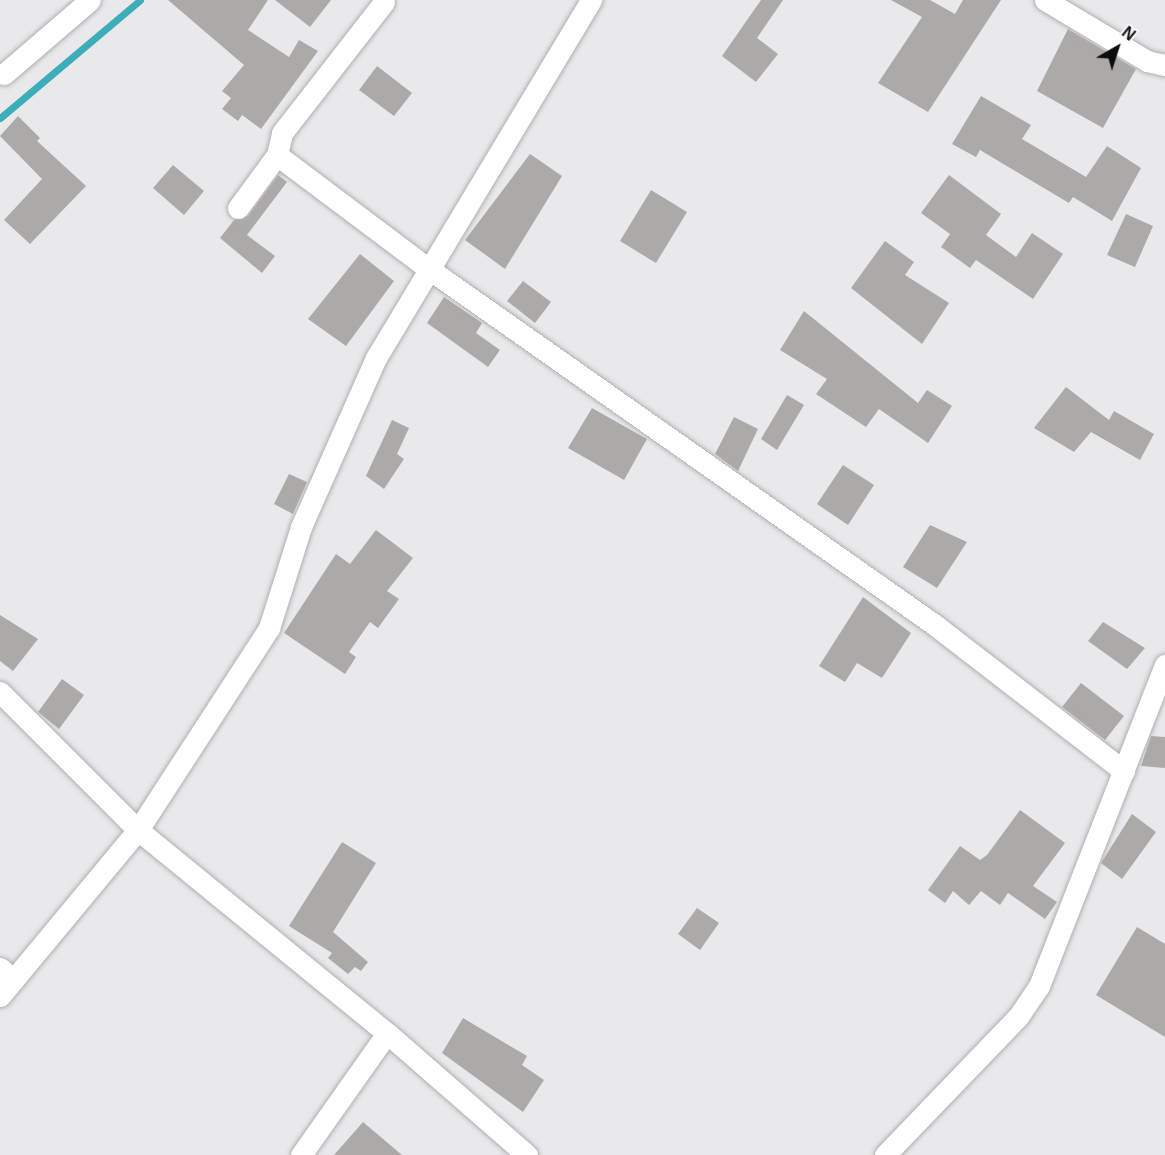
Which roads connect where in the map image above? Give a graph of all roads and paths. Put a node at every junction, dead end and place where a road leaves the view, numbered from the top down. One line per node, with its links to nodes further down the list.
1 (90, 0): 6 (street)
2 (591, 0): 9 (street)
3 (1045, 0): 5 (street)
4 (384, 2): 7 (street)
5 (1165, 66)
6 (4, 75)
7 (277, 155): 8 (street); 9 (street)
8 (238, 208)
9 (429, 269): 12 (street); 13 (street)
10 (1165, 665): 12 (street)
11 (0, 692): 13 (street)
12 (1124, 771): 19 (street)
13 (138, 830): 14 (street); 16 (street)
14 (7, 974): 15 (street)
15 (0, 996)
16 (387, 1033): 17 (street); 18 (street)
17 (300, 1155)
18 (527, 1155)
19 (885, 1155)

